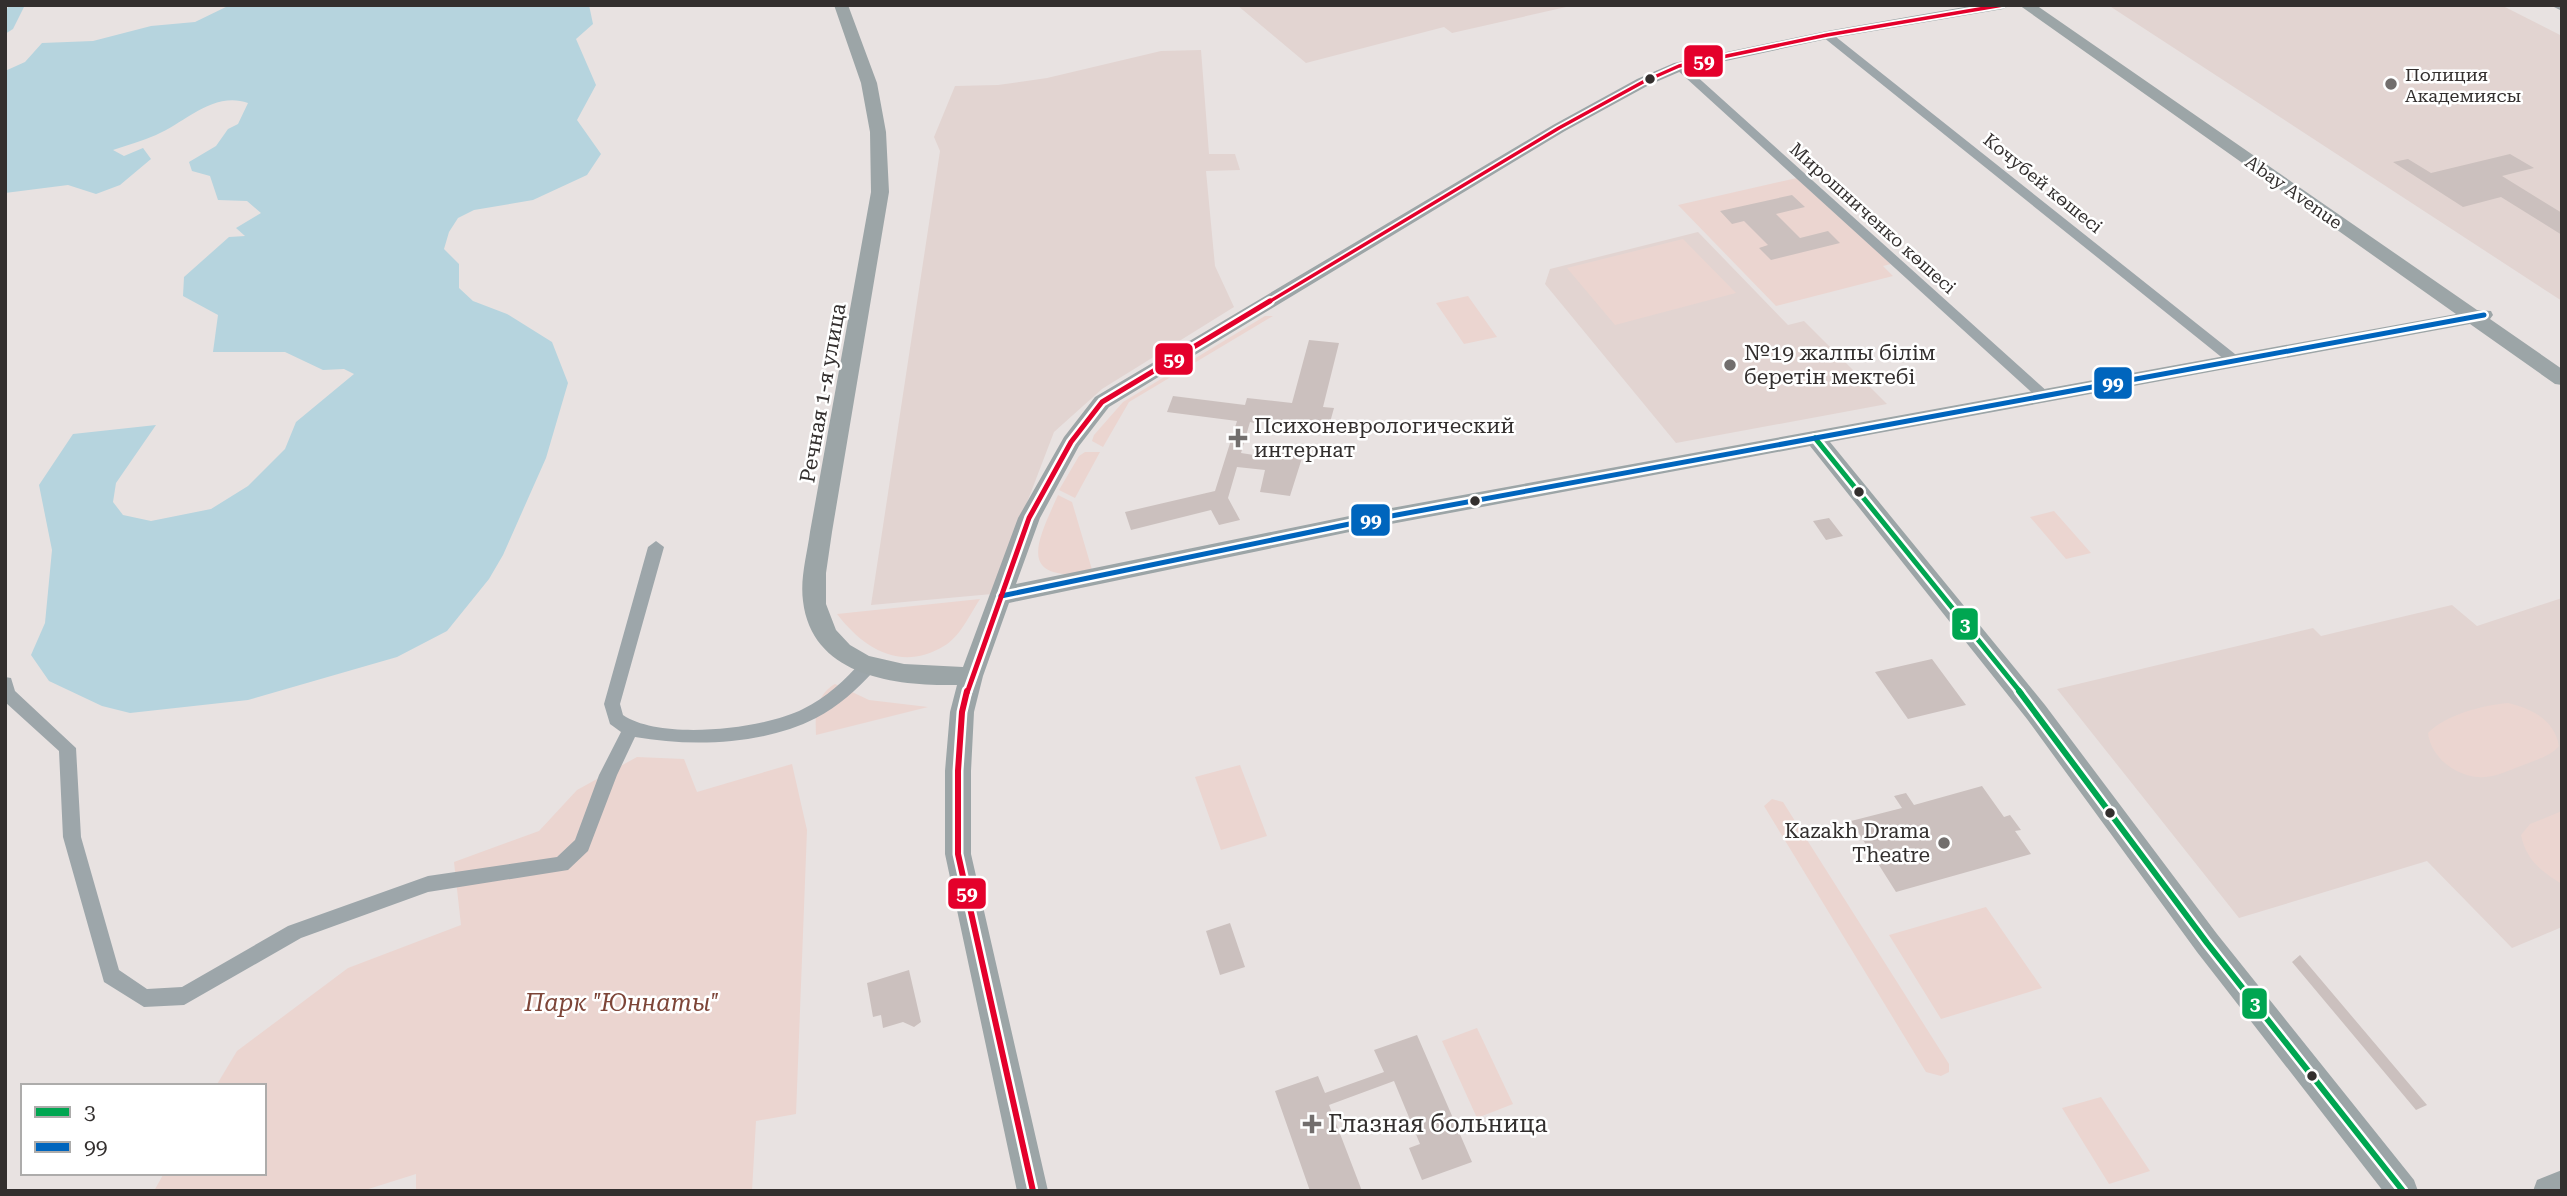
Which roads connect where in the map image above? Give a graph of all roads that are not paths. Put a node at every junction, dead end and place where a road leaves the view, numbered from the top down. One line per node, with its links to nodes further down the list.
1 (841, 5): 17 (street, Речная 1-я улица)
2 (2003, 5): 7 (street)
3 (2026, 5): 9 (street, Abay Avenue)
4 (2038, 5): 9 (street, Abay Avenue)
5 (2556, 5): 6 (street)
6 (2562, 8)
7 (1826, 34): 8 (street); 10 (street, Кочубей көшесі)
8 (1679, 66): 13 (street, Мирошниченко көшесі); 16 (street)
9 (2479, 316): 10 (street); 11 (street, Abay Avenue); 12 (street, Abay Avenue)
10 (2235, 361): 13 (street)
11 (2562, 369)
12 (2562, 379)
13 (2044, 396): 14 (street)
14 (1815, 438): 16 (street); 23 (street)
15 (656, 547): 20 (street)
16 (1001, 596): 18 (street)
17 (868, 666): 18 (street, Речная 1-я улица); 20 (street)
18 (971, 676): 22 (street)
19 (5, 683): 20 (street)
20 (631, 729)
21 (2562, 1185): 24 (street)
22 (1033, 1191)
23 (2403, 1191)
24 (2548, 1191)

